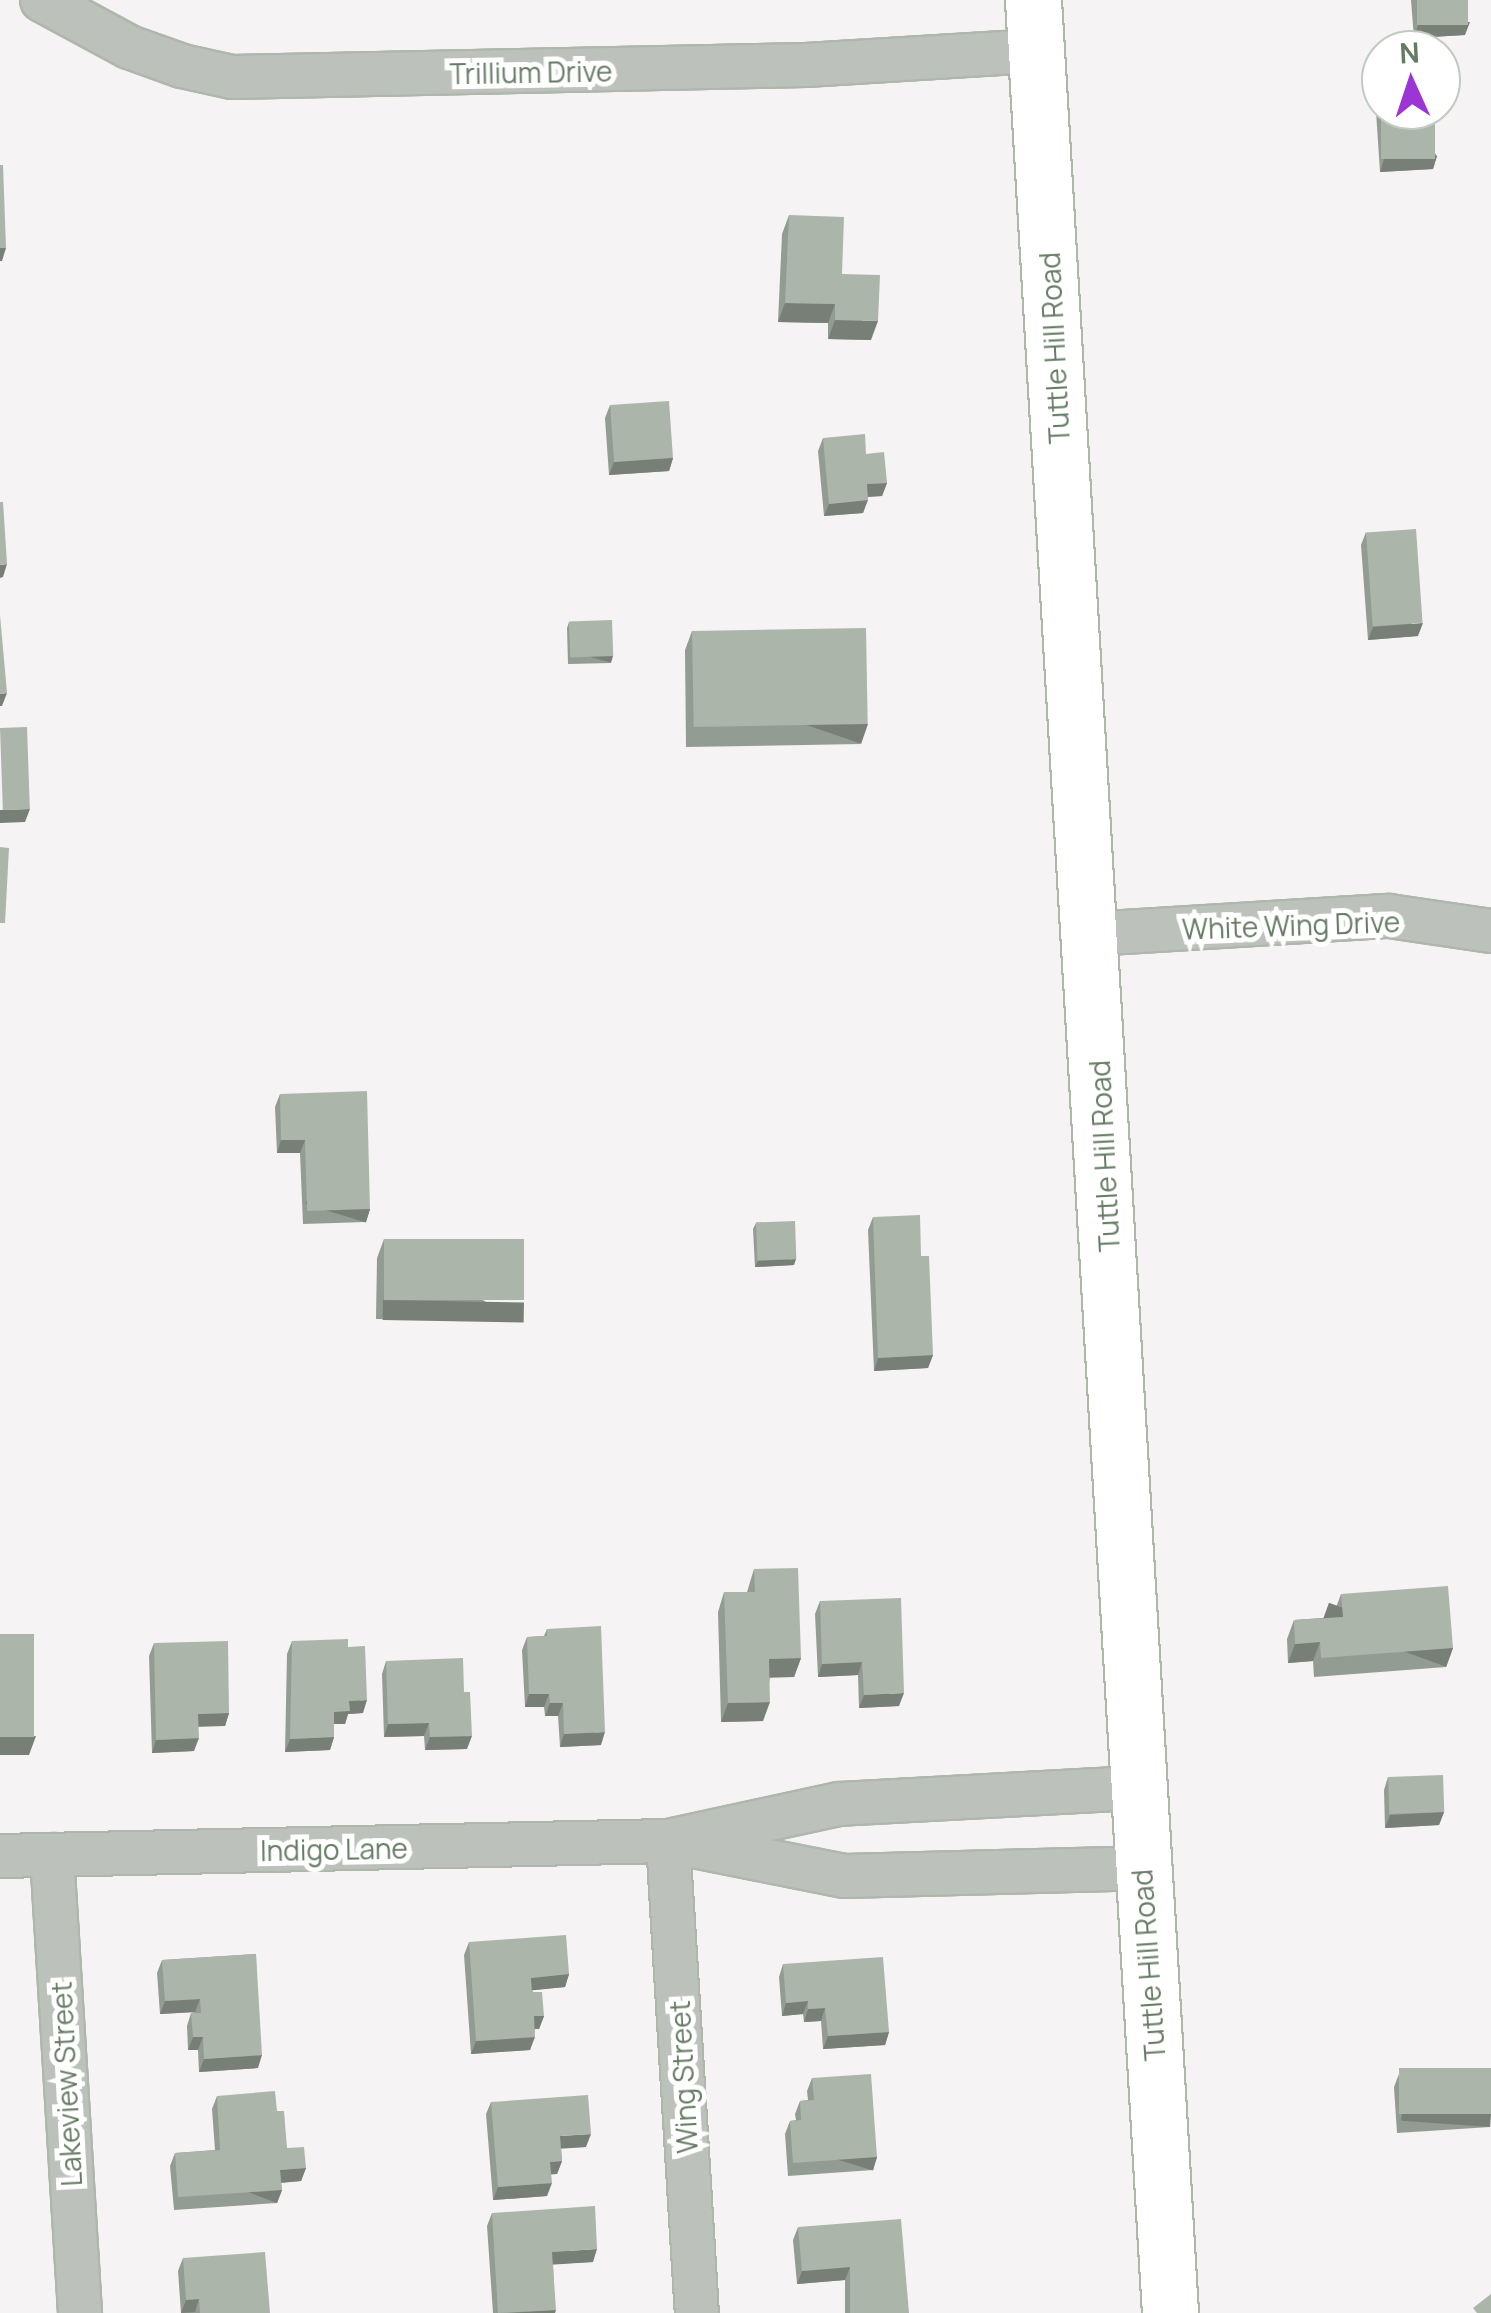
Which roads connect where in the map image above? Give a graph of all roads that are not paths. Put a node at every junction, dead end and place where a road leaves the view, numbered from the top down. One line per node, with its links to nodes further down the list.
1 (42, 0): 2 (street, Trillium Drive)
2 (1035, 25): 4 (main road, Tuttle Hill Road)
3 (1491, 931): 4 (street, White Wing Drive)
4 (1091, 934): 5 (main road, Tuttle Hill Road)
5 (1136, 1788): 6 (street, Indigo Lane); 9 (main road, Tuttle Hill Road)
6 (668, 1841): 7 (street, Indigo Lane); 9 (street, Indigo Lane); 11 (street, Wing Street)
7 (52, 1855): 8 (street, Indigo Lane); 10 (street, Lakeview Street)
8 (0, 1856)
9 (1142, 1868): 12 (main road, Tuttle Hill Road)
10 (80, 2313)
11 (698, 2313)
12 (1170, 2313)

